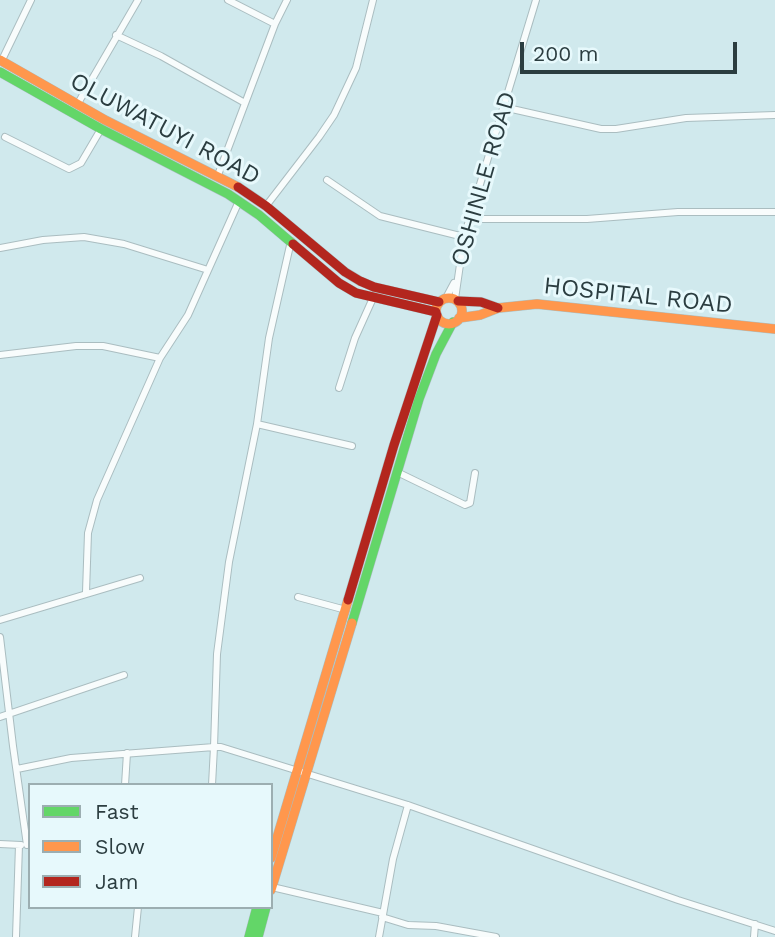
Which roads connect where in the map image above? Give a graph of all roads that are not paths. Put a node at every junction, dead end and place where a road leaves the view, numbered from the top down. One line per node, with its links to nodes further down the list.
1 (31, 0): 9 (street)
2 (138, 0): 8 (street)
3 (228, 0): 7 (street)
4 (287, 0): 7 (street)
5 (373, 0): 20 (street)
6 (536, 0): 13 (street, OSHINLE ROAD)
7 (275, 24): 11 (street)
8 (116, 35): 11 (street); 12 (street)
9 (1, 60): 12 (street, OLUWATUYI ROAD)
10 (0, 72): 15 (street, OLUWATUYI ROAD)
11 (245, 103): 17 (street)
12 (77, 105): 17 (street, OLUWATUYI ROAD)
13 (503, 107): 14 (street); 22 (street, OSHINLE ROAD)
14 (775, 115)
15 (101, 130): 16 (street); 19 (street, OLUWATUYI ROAD)
16 (5, 137)
17 (218, 175): 20 (street, OLUWATUYI ROAD)
18 (327, 180): 23 (street)
19 (239, 201): 24 (street, OLUWATUYI ROAD); 26 (street)
20 (266, 206): 27 (street, OLUWATUYI ROAD)
21 (775, 212): 22 (street)
22 (470, 219): 23 (street, OSHINLE ROAD)
23 (464, 237): 28 (street, OSHINLE ROAD)
24 (291, 241): 27 (street, OLUWATUYI ROAD); 35 (street)
25 (0, 248): 26 (street)
26 (208, 270): 33 (street)
27 (373, 293): 28 (street); 34 (street)
28 (445, 305): 29 (street); 30 (street); 30 (street); 42 (street)
29 (498, 308): 30 (street); 31 (street, HOSPITAL ROAD)
30 (456, 320): 37 (street)
31 (775, 329)
32 (0, 355): 33 (street)
33 (160, 358): 40 (street)
34 (339, 388)
35 (257, 424): 36 (street); 48 (street)
36 (352, 446)
37 (397, 472): 38 (street); 51 (street)
38 (475, 472)
39 (140, 578): 40 (street)
40 (86, 592): 43 (street)
41 (298, 597): 42 (street)
42 (346, 610): 51 (street)
43 (0, 620)
44 (0, 637): 46 (street)
45 (124, 675): 46 (street)
46 (10, 714): 47 (street); 50 (street)
47 (0, 717)
48 (214, 747): 49 (street); 51 (street); 53 (street)
49 (127, 753): 50 (street); 52 (street)
50 (17, 769): 55 (street)
51 (303, 772): 54 (street); 59 (street); 60 (street)
52 (125, 783)
53 (212, 783)
54 (408, 805): 65 (street); 66 (street)
55 (28, 840)
56 (0, 844): 57 (street)
57 (19, 845): 58 (street); 68 (street)
58 (28, 846)
59 (273, 853)
60 (273, 883)
61 (273, 887): 65 (street)
62 (138, 909): 69 (street)
63 (256, 909): 70 (street)
64 (266, 909): 71 (street)
65 (383, 915): 72 (street); 73 (street)
66 (755, 924): 67 (street); 74 (street)
67 (775, 931)
68 (16, 937)
69 (135, 937)
70 (248, 937)
71 (258, 937)
72 (379, 937)
73 (496, 937)
74 (754, 937)

